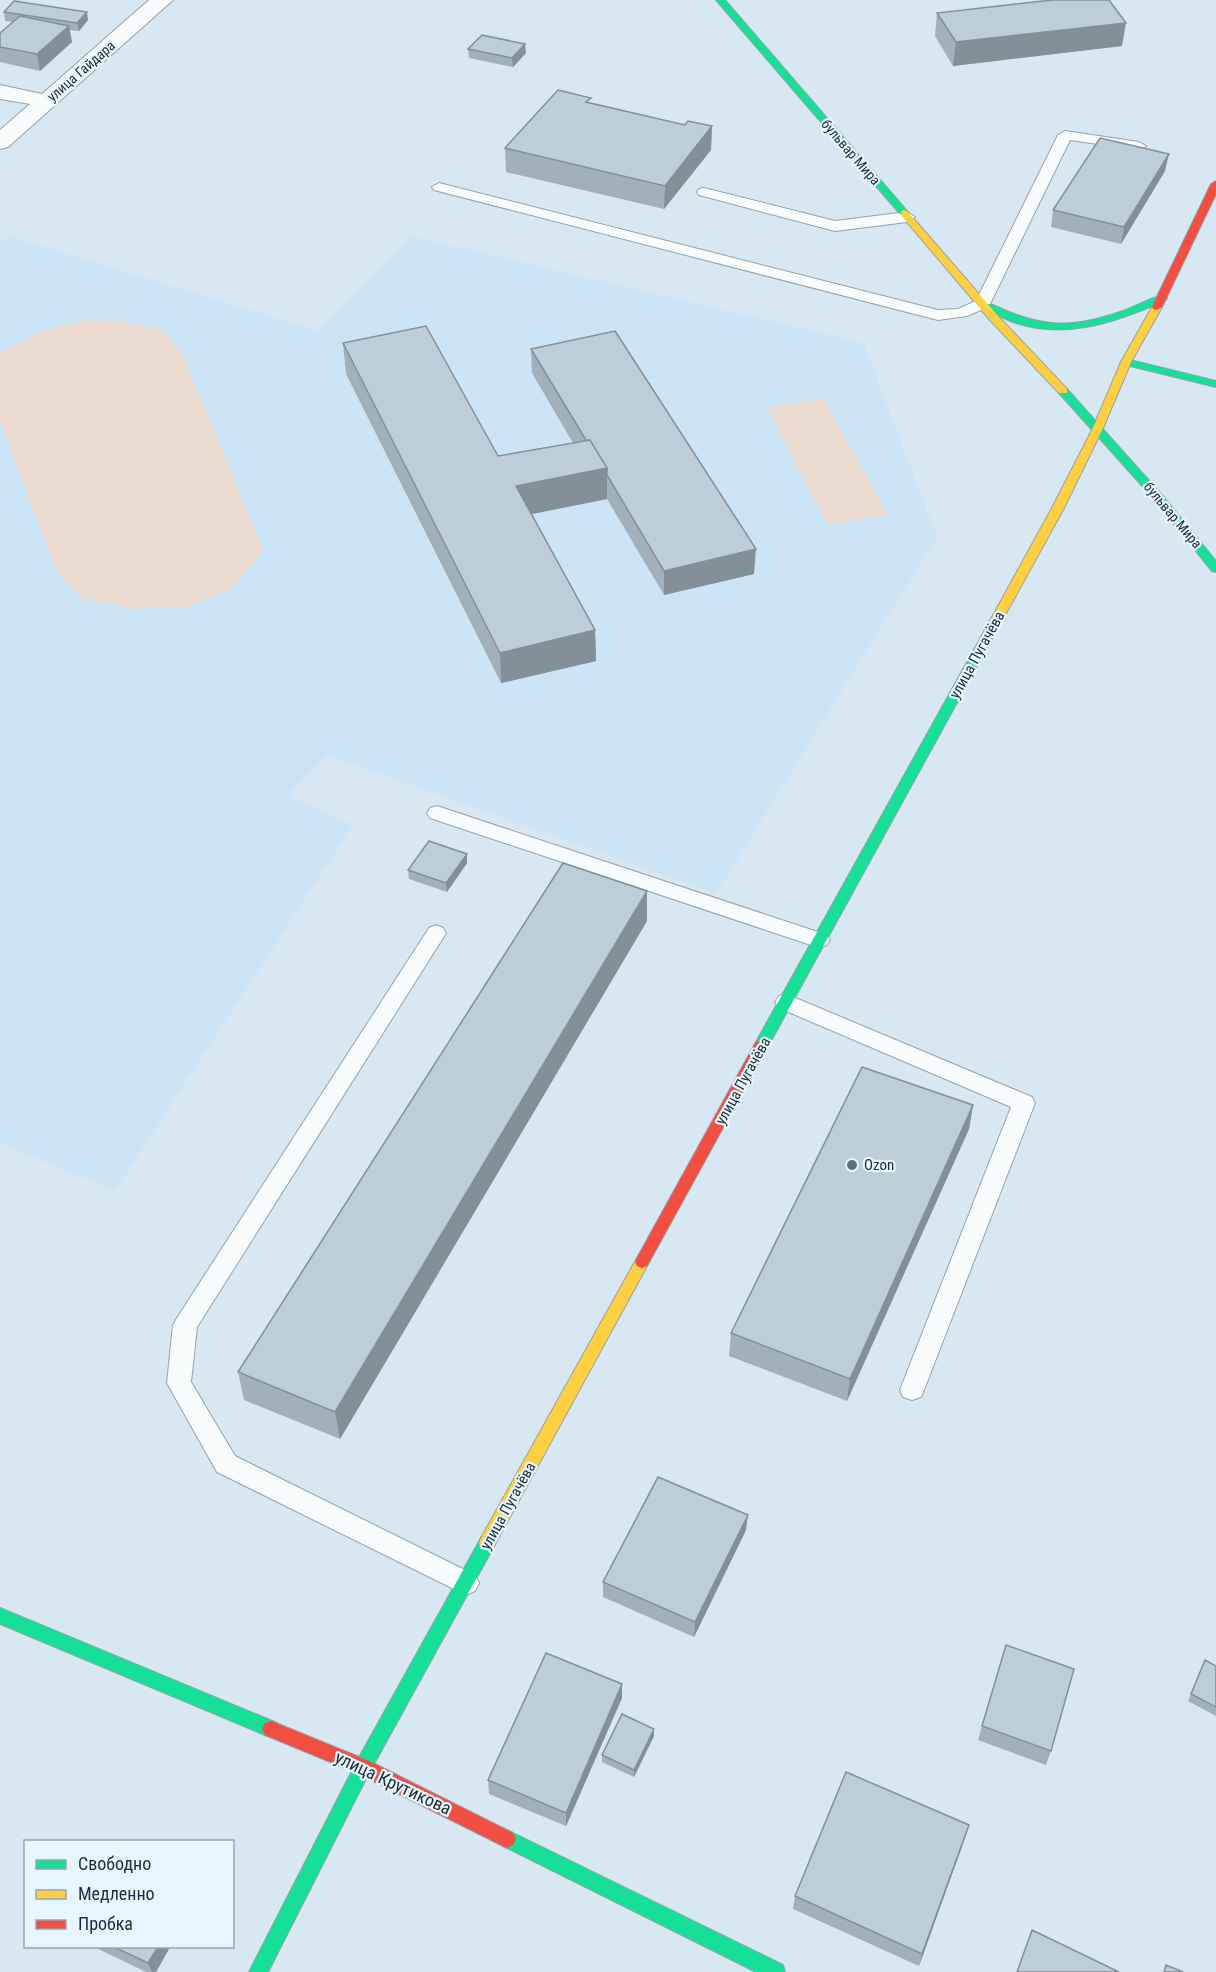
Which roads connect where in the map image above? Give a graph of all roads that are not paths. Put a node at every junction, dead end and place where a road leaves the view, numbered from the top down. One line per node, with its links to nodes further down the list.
1 (162, 0): 4 (street, улица Гайдара)
2 (720, 0): 10 (street, бульвар Мира)
3 (0, 92): 4 (street)
4 (46, 101): 5 (street, улица Гайдара)
5 (0, 142)
6 (1138, 146): 12 (lane)
7 (1216, 184): 11 (street, улица Пугачёва)
8 (439, 187): 12 (lane)
9 (704, 192): 10 (lane)
10 (907, 217): 12 (street, бульвар Мира)
11 (1162, 298): 12 (street, бульвар Мира); 13 (street, улица Пугачёва)
12 (982, 304): 15 (street, бульвар Мира)
13 (1126, 362): 14 (street); 15 (street, улица Пугачёва)
14 (1216, 384)
15 (1098, 428): 16 (street, бульвар Мира); 19 (street, улица Пугачёва)
16 (1216, 568)
17 (437, 813): 19 (lane)
18 (436, 933): 22 (lane)
19 (820, 940): 20 (street, улица Пугачёва)
20 (786, 1002): 21 (lane); 22 (street, улица Пугачёва)
21 (912, 1390)
22 (466, 1583): 24 (street, улица Пугачёва)
23 (0, 1616): 24 (street, улица Крутикова)
24 (363, 1767): 25 (street, улица Пугачёва); 26 (street, улица Крутикова)
25 (258, 1972)
26 (776, 1972)

